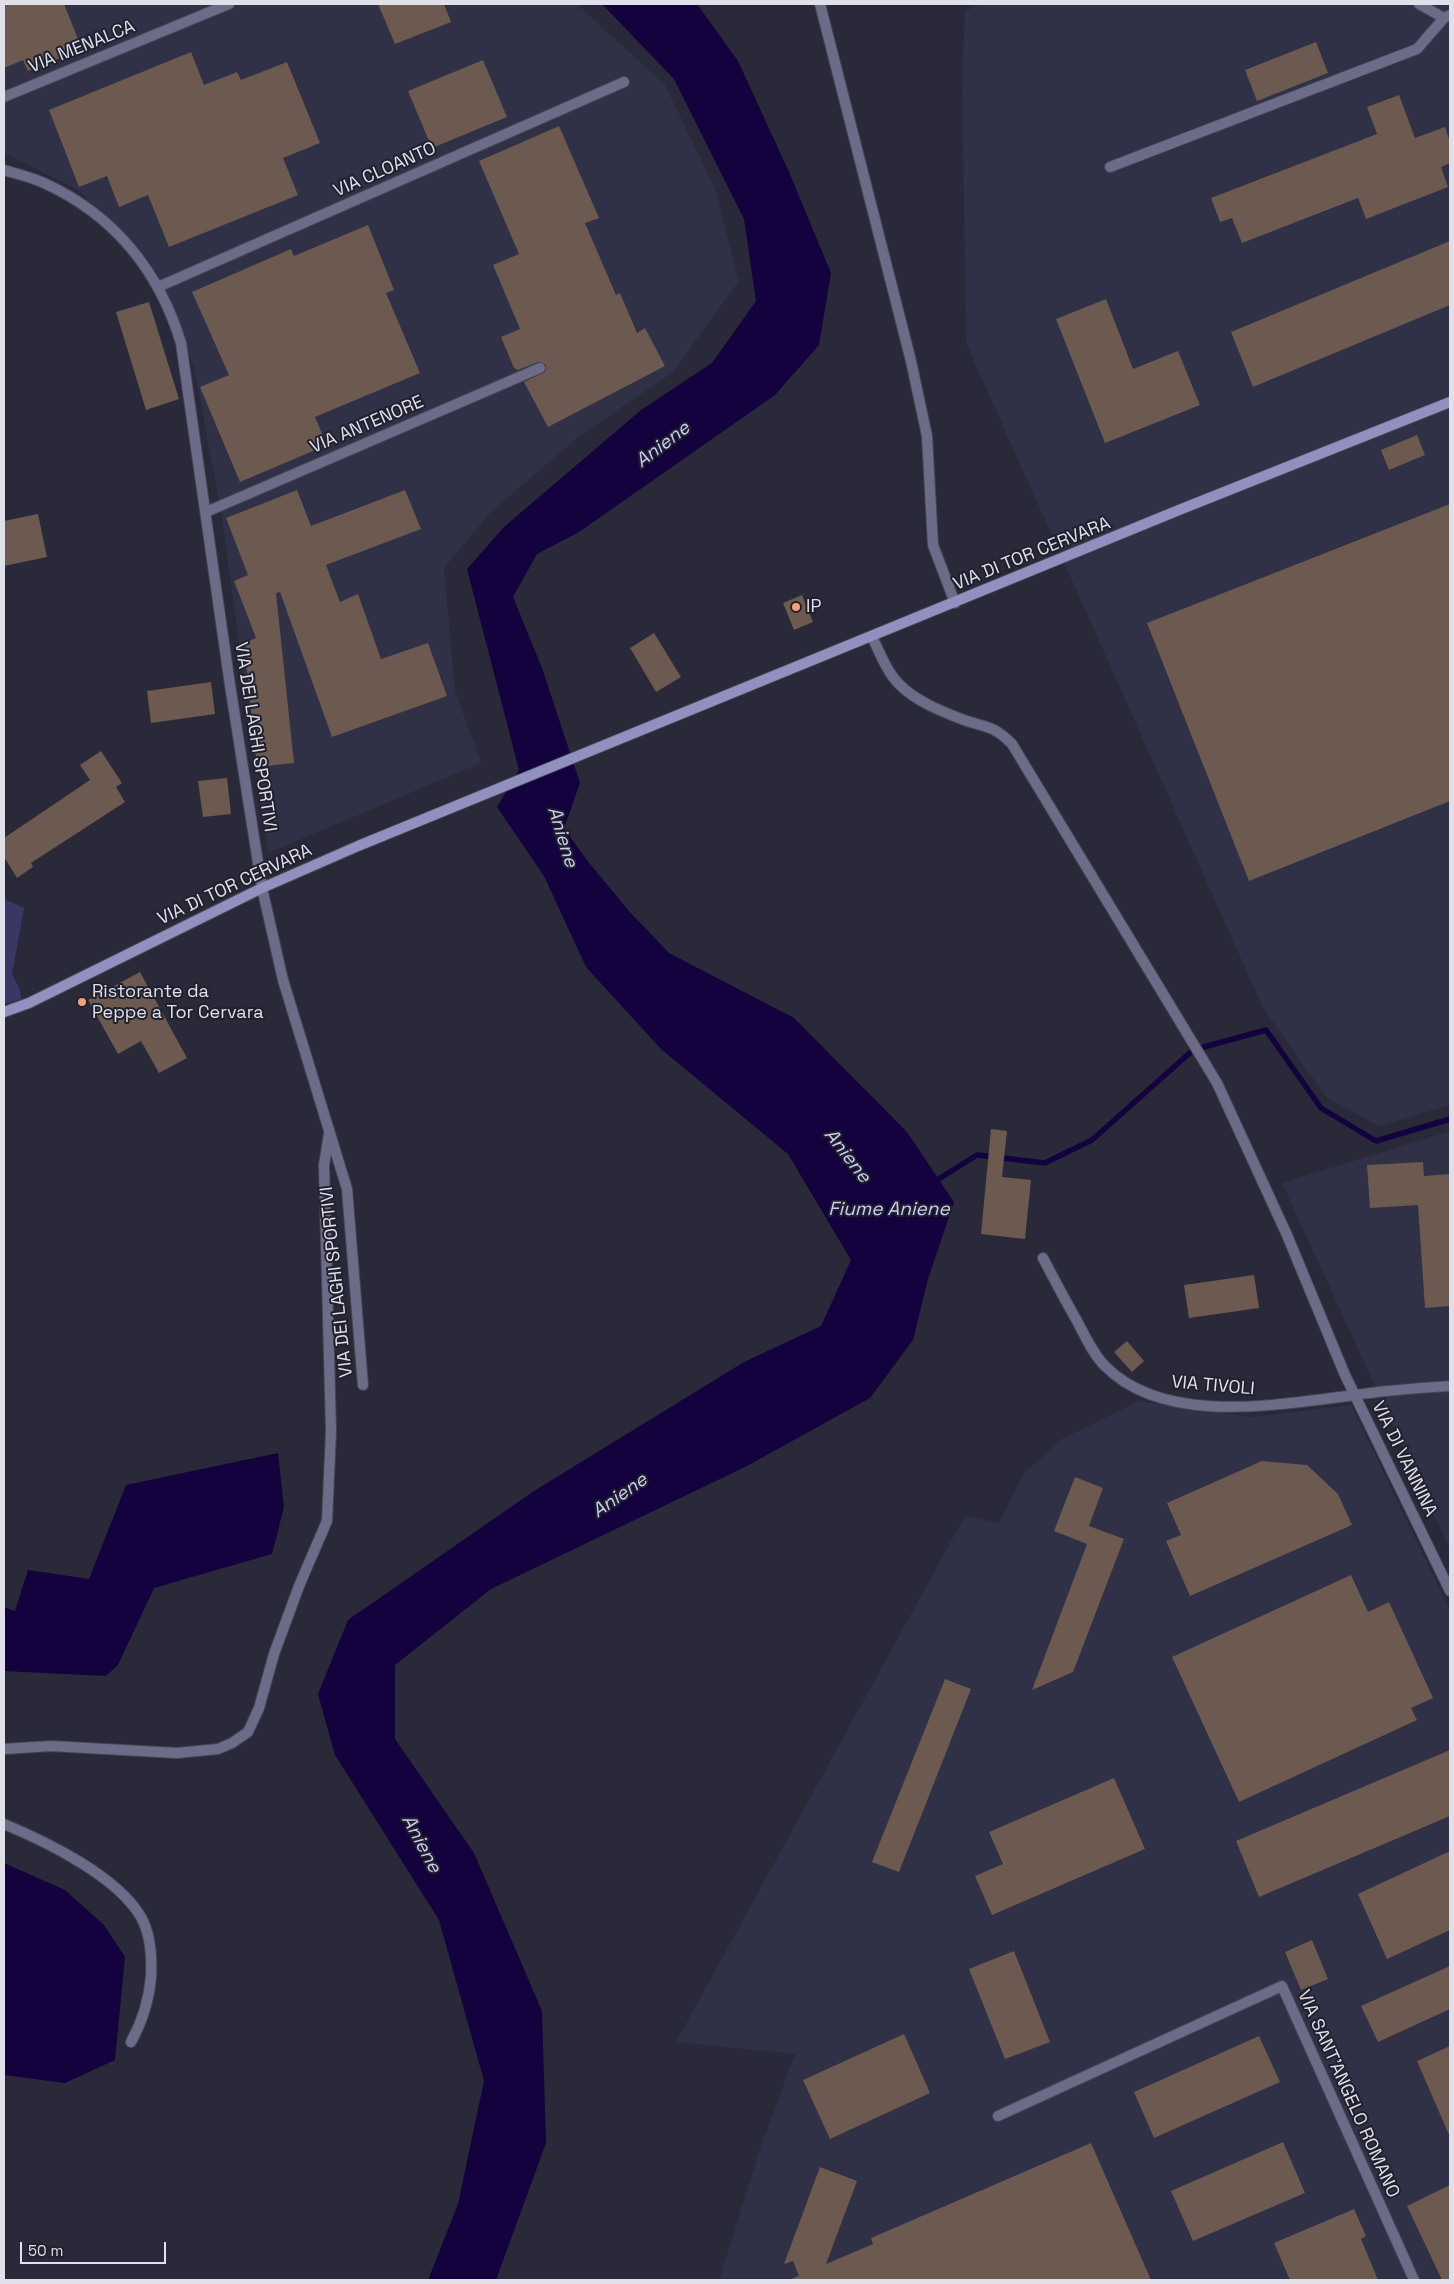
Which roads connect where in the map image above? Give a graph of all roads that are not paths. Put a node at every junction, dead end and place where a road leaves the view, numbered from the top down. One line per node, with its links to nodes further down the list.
1 (229, 4): 6 (street, VIA MENALCA)
2 (820, 4): 13 (street)
3 (1419, 4): 4 (street)
4 (1447, 16): 7 (street)
5 (624, 82): 9 (street, VIA CLOANTO)
6 (4, 97)
7 (1110, 167)
8 (4, 170): 9 (street, VIA DEI LAGHI SPORTIVI)
9 (158, 287): 12 (street, VIA DEI LAGHI SPORTIVI)
10 (540, 368): 12 (street, VIA ANTENORE)
11 (1450, 402): 13 (street, VIA DI TOR CERVARA)
12 (206, 512): 15 (street, VIA DEI LAGHI SPORTIVI)
13 (955, 603): 14 (street, VIA DI TOR CERVARA)
14 (872, 637): 15 (street, VIA DI TOR CERVARA); 21 (street, VIA DI VANNINA)
15 (262, 888): 16 (street, VIA DI TOR CERVARA); 17 (street, VIA DEI LAGHI SPORTIVI)
16 (4, 1012)
17 (329, 1134): 19 (street, VIA DEI LAGHI SPORTIVI); 23 (street)
18 (1043, 1258): 21 (street, VIA TIVOLI)
19 (363, 1385)
20 (1450, 1386): 21 (street, VIA TIVOLI)
21 (1355, 1395): 22 (street, VIA DI VANNINA)
22 (1450, 1591)
23 (4, 1749)
24 (4, 1824): 25 (street)
25 (131, 2042)
26 (998, 2116): 27 (street, VIA SANT'ANGELO ROMANO)
27 (1414, 2280)

